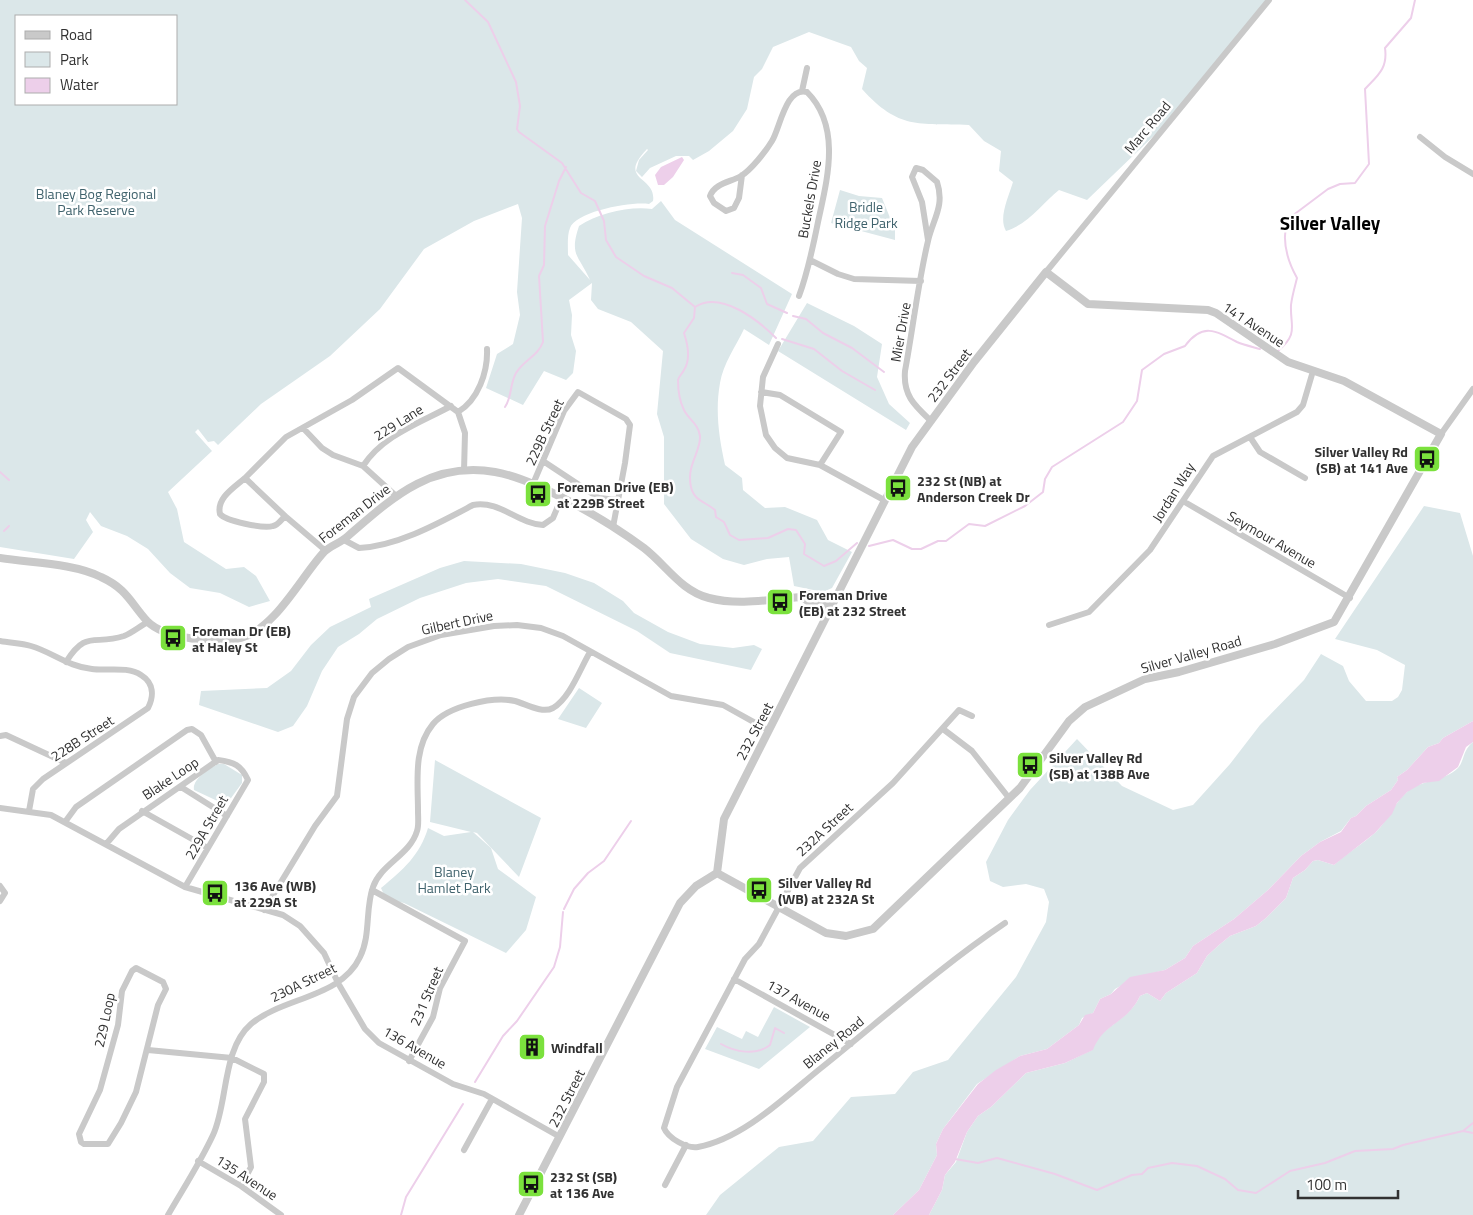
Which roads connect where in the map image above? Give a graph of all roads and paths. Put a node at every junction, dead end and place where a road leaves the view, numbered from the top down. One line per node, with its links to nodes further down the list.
1 (1268, 0): 9 (street, Marc Road)
2 (807, 68): 3 (street)
3 (802, 92): 6 (street); 8 (street, Buckels Drive)
4 (1420, 136): 5 (street)
5 (1473, 174)
6 (742, 175): 6 (street)
7 (928, 240): 7 (street, Mier Drive); 10 (street, Mier Drive)
8 (810, 260): 10 (street); 11 (street, Buckels Drive)
9 (1046, 272): 14 (street, 141 Avenue); 19 (street, 232 Street)
10 (921, 281): 19 (street, Mier Drive)
11 (799, 296)
12 (778, 344): 16 (street)
13 (487, 349): 18 (street)
14 (1313, 371): 21 (street, 141 Avenue); 22 (street, Jordan Way)
15 (1473, 389): 21 (street, Silver Valley Road)
16 (761, 392): 25 (street); 25 (street)
17 (451, 406): 18 (street); 20 (street); 24 (street, 229 Lane)
18 (458, 412): 26 (street)
19 (930, 420): 33 (street, 232 Street)
20 (303, 428): 24 (street); 27 (street)
21 (1442, 434): 40 (street, Silver Valley Road)
22 (1250, 437): 28 (street); 34 (street, Jordan Way)
23 (543, 461): 29 (street, 229B Street); 32 (street); 32 (street, 229B Street)
24 (363, 466): 30 (street)
25 (820, 466): 33 (street)
26 (464, 471): 29 (street, Foreman Drive); 30 (street, Foreman Drive)
27 (245, 478): 35 (street); 35 (street)
28 (1305, 478)
29 (533, 484): 31 (street, Foreman Drive)
30 (395, 496): 37 (street, Foreman Drive)
31 (561, 499): 36 (street, Foreman Drive); 37 (street)
32 (618, 500): 36 (street)
33 (884, 500): 41 (street, 232 Street)
34 (1183, 501): 40 (street, Seymour Avenue); 43 (street, Jordan Way)
35 (285, 516): 38 (street)
36 (613, 527): 41 (street, Foreman Drive)
37 (344, 540): 38 (street, Foreman Drive)
38 (326, 550): 42 (street, Foreman Drive)
39 (0, 558): 42 (street, Foreman Drive)
40 (1350, 598): 55 (street, Silver Valley Road)
41 (831, 608): 49 (street, 232 Street)
42 (148, 622): 46 (street)
43 (1049, 625)
44 (0, 641): 46 (street)
45 (590, 652): 49 (street, Gilbert Drive); 66 (street, 230A Street); 69 (street, Gilbert Drive)
46 (66, 662): 52 (street, 228B Street)
47 (972, 716): 48 (street, 232A Street)
48 (943, 728): 55 (street); 68 (street, 232A Street)
49 (768, 730): 63 (street, 232 Street)
50 (3, 736): 52 (street)
51 (216, 762): 53 (street, Blake Loop); 54 (street, Blake Loop); 60 (street)
52 (66, 763): 57 (street, 228B Street)
53 (248, 780): 59 (street, 229A Street)
54 (180, 787): 58 (street, Blake Loop); 59 (street)
55 (1010, 798): 68 (street, Silver Valley Road)
56 (0, 808): 57 (street, 136 Avenue)
57 (29, 811): 60 (street, 136 Avenue)
58 (142, 812): 61 (street, Blake Loop); 62 (street)
59 (227, 816): 62 (street, 229A Street)
60 (65, 822): 61 (street, 136 Avenue)
61 (108, 843): 65 (street, 136 Avenue)
62 (208, 848): 65 (street, 229A Street)
63 (717, 873): 68 (street, Silver Valley Road); 78 (street, 232 Street)
64 (0, 886): 67 (street)
65 (185, 887): 69 (street, 136 Avenue)
66 (372, 890): 72 (street, 230A Street); 76 (street, 231 Street)
67 (0, 901)
68 (778, 909): 71 (street, 232A Street)
69 (264, 910): 72 (street, 136 Avenue)
70 (1005, 923): 73 (street, Blaney Road)
71 (734, 979): 73 (street, 137 Avenue); 79 (street, 232A Street)
72 (338, 982): 75 (street, 230A Street); 76 (street, 136 Avenue)
73 (851, 1044): 79 (street, Blaney Road)
74 (148, 1050): 74 (street, 229 Loop); 75 (street)
75 (232, 1058): 81 (street, 230A Street); 83 (street)
76 (409, 1060): 77 (street, 136 Avenue)
77 (492, 1099): 78 (street, 136 Avenue); 80 (street)
78 (560, 1137): 86 (street, 232 Street)
79 (686, 1145): 82 (street)
80 (464, 1150)
81 (198, 1162): 83 (street, 135 Avenue); 84 (street, 230A Street)
82 (665, 1184)
83 (241, 1186): 85 (street, 135 Avenue)
84 (168, 1215)
85 (281, 1215)
86 (519, 1215)

